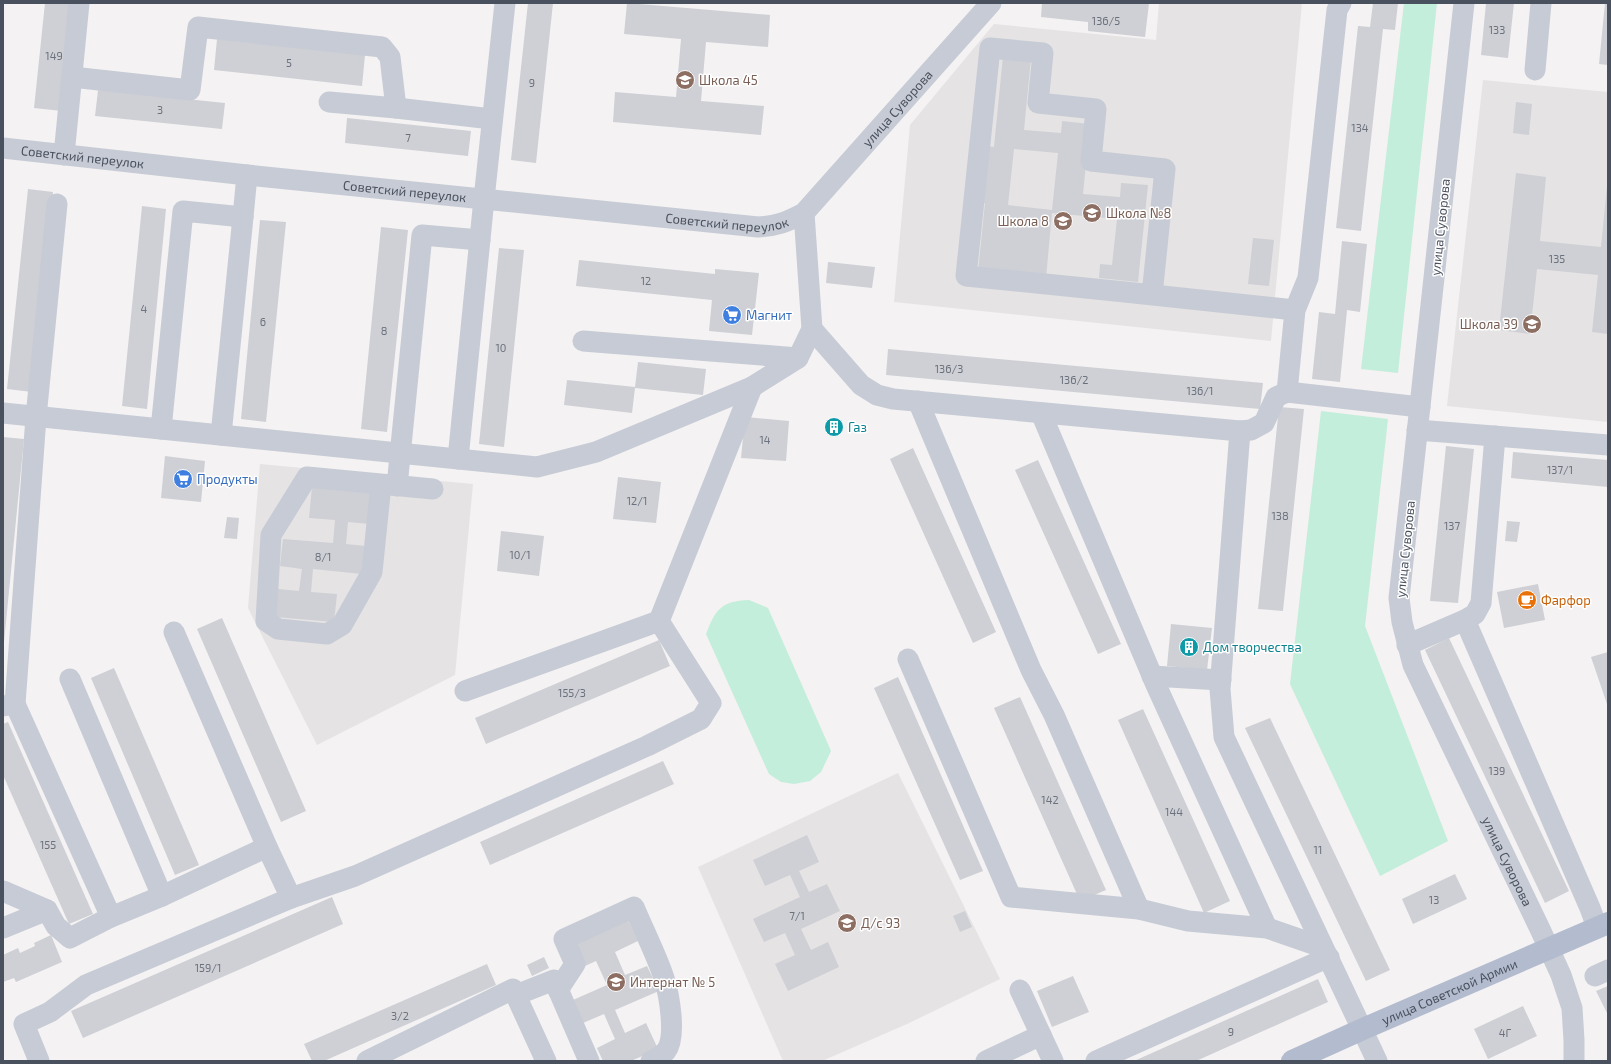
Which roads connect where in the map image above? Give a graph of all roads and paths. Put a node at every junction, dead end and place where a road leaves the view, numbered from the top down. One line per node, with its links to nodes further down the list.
1 (79, 3): 8 (street)
2 (505, 3): 11 (street)
3 (991, 3): 17 (street, улица Суворова)
4 (1342, 3): 21 (street)
5 (1464, 3): 28 (street, улица Суворова)
6 (1541, 3): 7 (street)
7 (1535, 70)
8 (72, 77): 10 (street); 13 (street)
9 (329, 102): 10 (street)
10 (396, 108): 11 (street)
11 (492, 119): 15 (street)
12 (3, 148): 13 (street, Советский переулок)
13 (64, 155): 14 (street, Советский переулок)
14 (248, 175): 15 (street, Советский переулок); 18 (street)
15 (484, 199): 17 (street, Советский переулок); 19 (street)
16 (57, 204): 31 (street)
17 (804, 213): 22 (street)
18 (243, 217): 32 (street); 35 (street)
19 (480, 240): 38 (street); 39 (street)
20 (1152, 295): 20 (street); 21 (street)
21 (1295, 310): 26 (street)
22 (812, 329): 24 (street); 27 (street)
23 (583, 341): 24 (street)
24 (798, 358): 25 (street)
25 (752, 387): 39 (street); 43 (street)
26 (1287, 392): 28 (street); 34 (street)
27 (918, 401): 30 (street); 56 (street)
28 (1420, 407): 33 (street, улица Суворова)
29 (3, 413): 31 (street)
30 (1041, 413): 34 (street); 47 (street)
31 (36, 417): 32 (street); 51 (street)
32 (161, 429): 35 (street)
33 (1417, 430): 36 (street); 45 (street, улица Суворова)
34 (1240, 432): 49 (street)
35 (221, 435): 38 (street)
36 (1495, 436): 37 (street); 42 (street)
37 (1608, 445)
38 (400, 453): 39 (street); 40 (street)
39 (458, 459)
40 (389, 485): 40 (street); 41 (street)
41 (433, 489)
42 (1464, 620): 45 (street); 59 (street)
43 (659, 621): 50 (street); 55 (street)
44 (174, 632): 52 (street)
45 (1407, 645): 62 (street, улица Суворова)
46 (908, 659): 56 (street)
47 (1152, 676): 49 (street); 61 (street)
48 (70, 679): 54 (street)
49 (1221, 680): 63 (street)
50 (465, 691)
51 (9, 705): 58 (street)
52 (266, 846): 54 (street); 55 (street)
53 (3, 891): 57 (street)
54 (162, 896): 58 (street)
55 (291, 898): 69 (street)
56 (1139, 909): 61 (street)
57 (47, 910): 58 (street); 60 (street)
58 (111, 917)
59 (1603, 925): 62 (main road, улица Советской Армии)
60 (3, 928)
61 (1266, 928): 63 (street)
62 (1548, 948): 67 (main road, улица Советской Армии); 79 (street, улица Суворова)
63 (1326, 952): 67 (street); 76 (street)
64 (558, 990): 66 (street); 72 (street); 73 (street)
65 (1020, 990): 68 (street)
66 (516, 995): 70 (street); 71 (street)
67 (1362, 1029): 77 (main road, улица Советской Армии); 78 (street)
68 (1041, 1036): 74 (street); 75 (street)
69 (38, 1061)
70 (367, 1061)
71 (546, 1061)
72 (589, 1061)
73 (651, 1061)
74 (986, 1061)
75 (1053, 1061)
76 (1096, 1061)
77 (1292, 1061)
78 (1378, 1061)
79 (1574, 1061)

